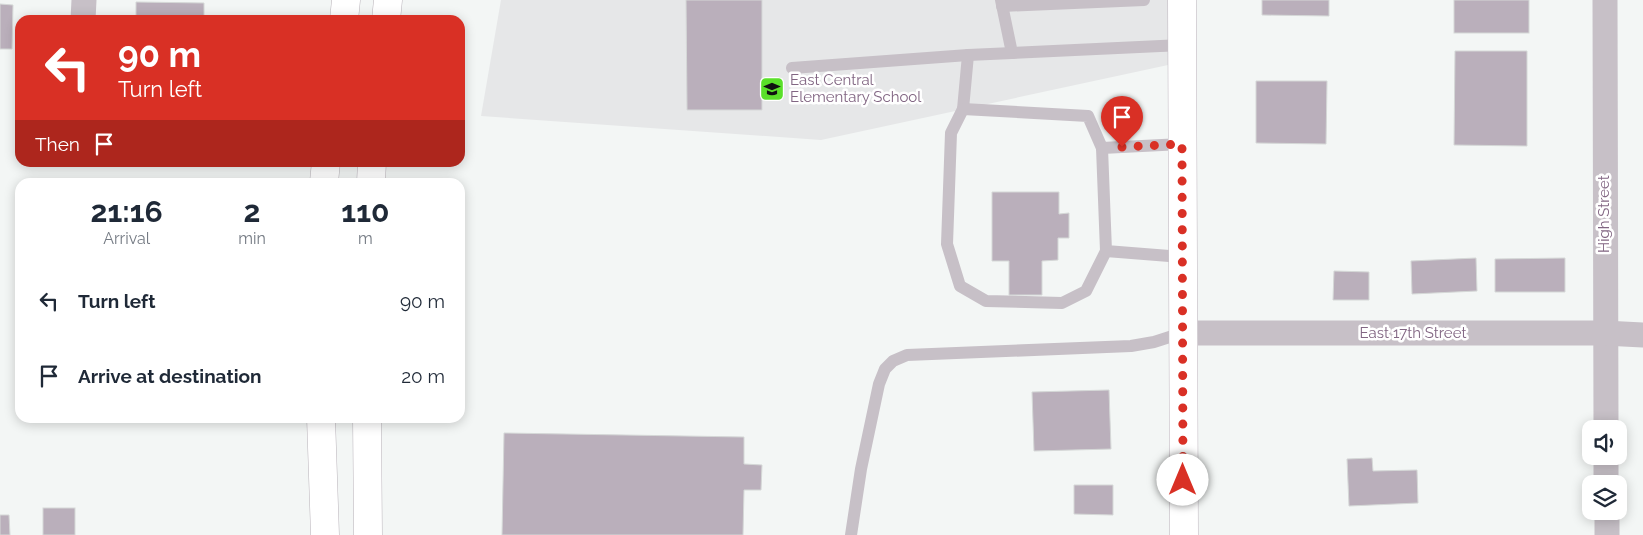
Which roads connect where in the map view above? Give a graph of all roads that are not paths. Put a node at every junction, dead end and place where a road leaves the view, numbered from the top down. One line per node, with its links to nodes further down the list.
1 (84, 0): 10 (street)
2 (346, 0): 11 (main road)
3 (388, 0): 12 (main road)
4 (1118, 0): 5 (lane); 8 (lane)
5 (1144, 0)
6 (1182, 0): 13 (main road)
7 (1605, 0): 23 (street, High Street)
8 (1072, 2): 9 (lane)
9 (1002, 3): 14 (lane)
10 (83, 15)
11 (344, 15)
12 (386, 15)
13 (1182, 45): 14 (lane); 18 (main road)
14 (1012, 53): 15 (lane)
15 (968, 55): 16 (lane); 17 (lane)
16 (792, 68)
17 (963, 109): 19 (lane); 20 (lane)
18 (1182, 144): 19 (lane); 21 (main road)
19 (1102, 148): 20 (lane)
20 (1106, 251): 21 (lane)
21 (1182, 257): 22 (main road)
22 (1182, 333): 23 (street, East 17th Street); 31 (lane); 32 (main road)
23 (1604, 333): 24 (street, East 17th Street); 25 (street, High Street)
24 (1643, 335)
25 (1606, 420)
26 (321, 423): 29 (main road)
27 (367, 423): 30 (main road)
28 (1607, 520): 33 (street)
29 (324, 535)
30 (368, 535)
31 (851, 535)
32 (1184, 535)
33 (1607, 535)

